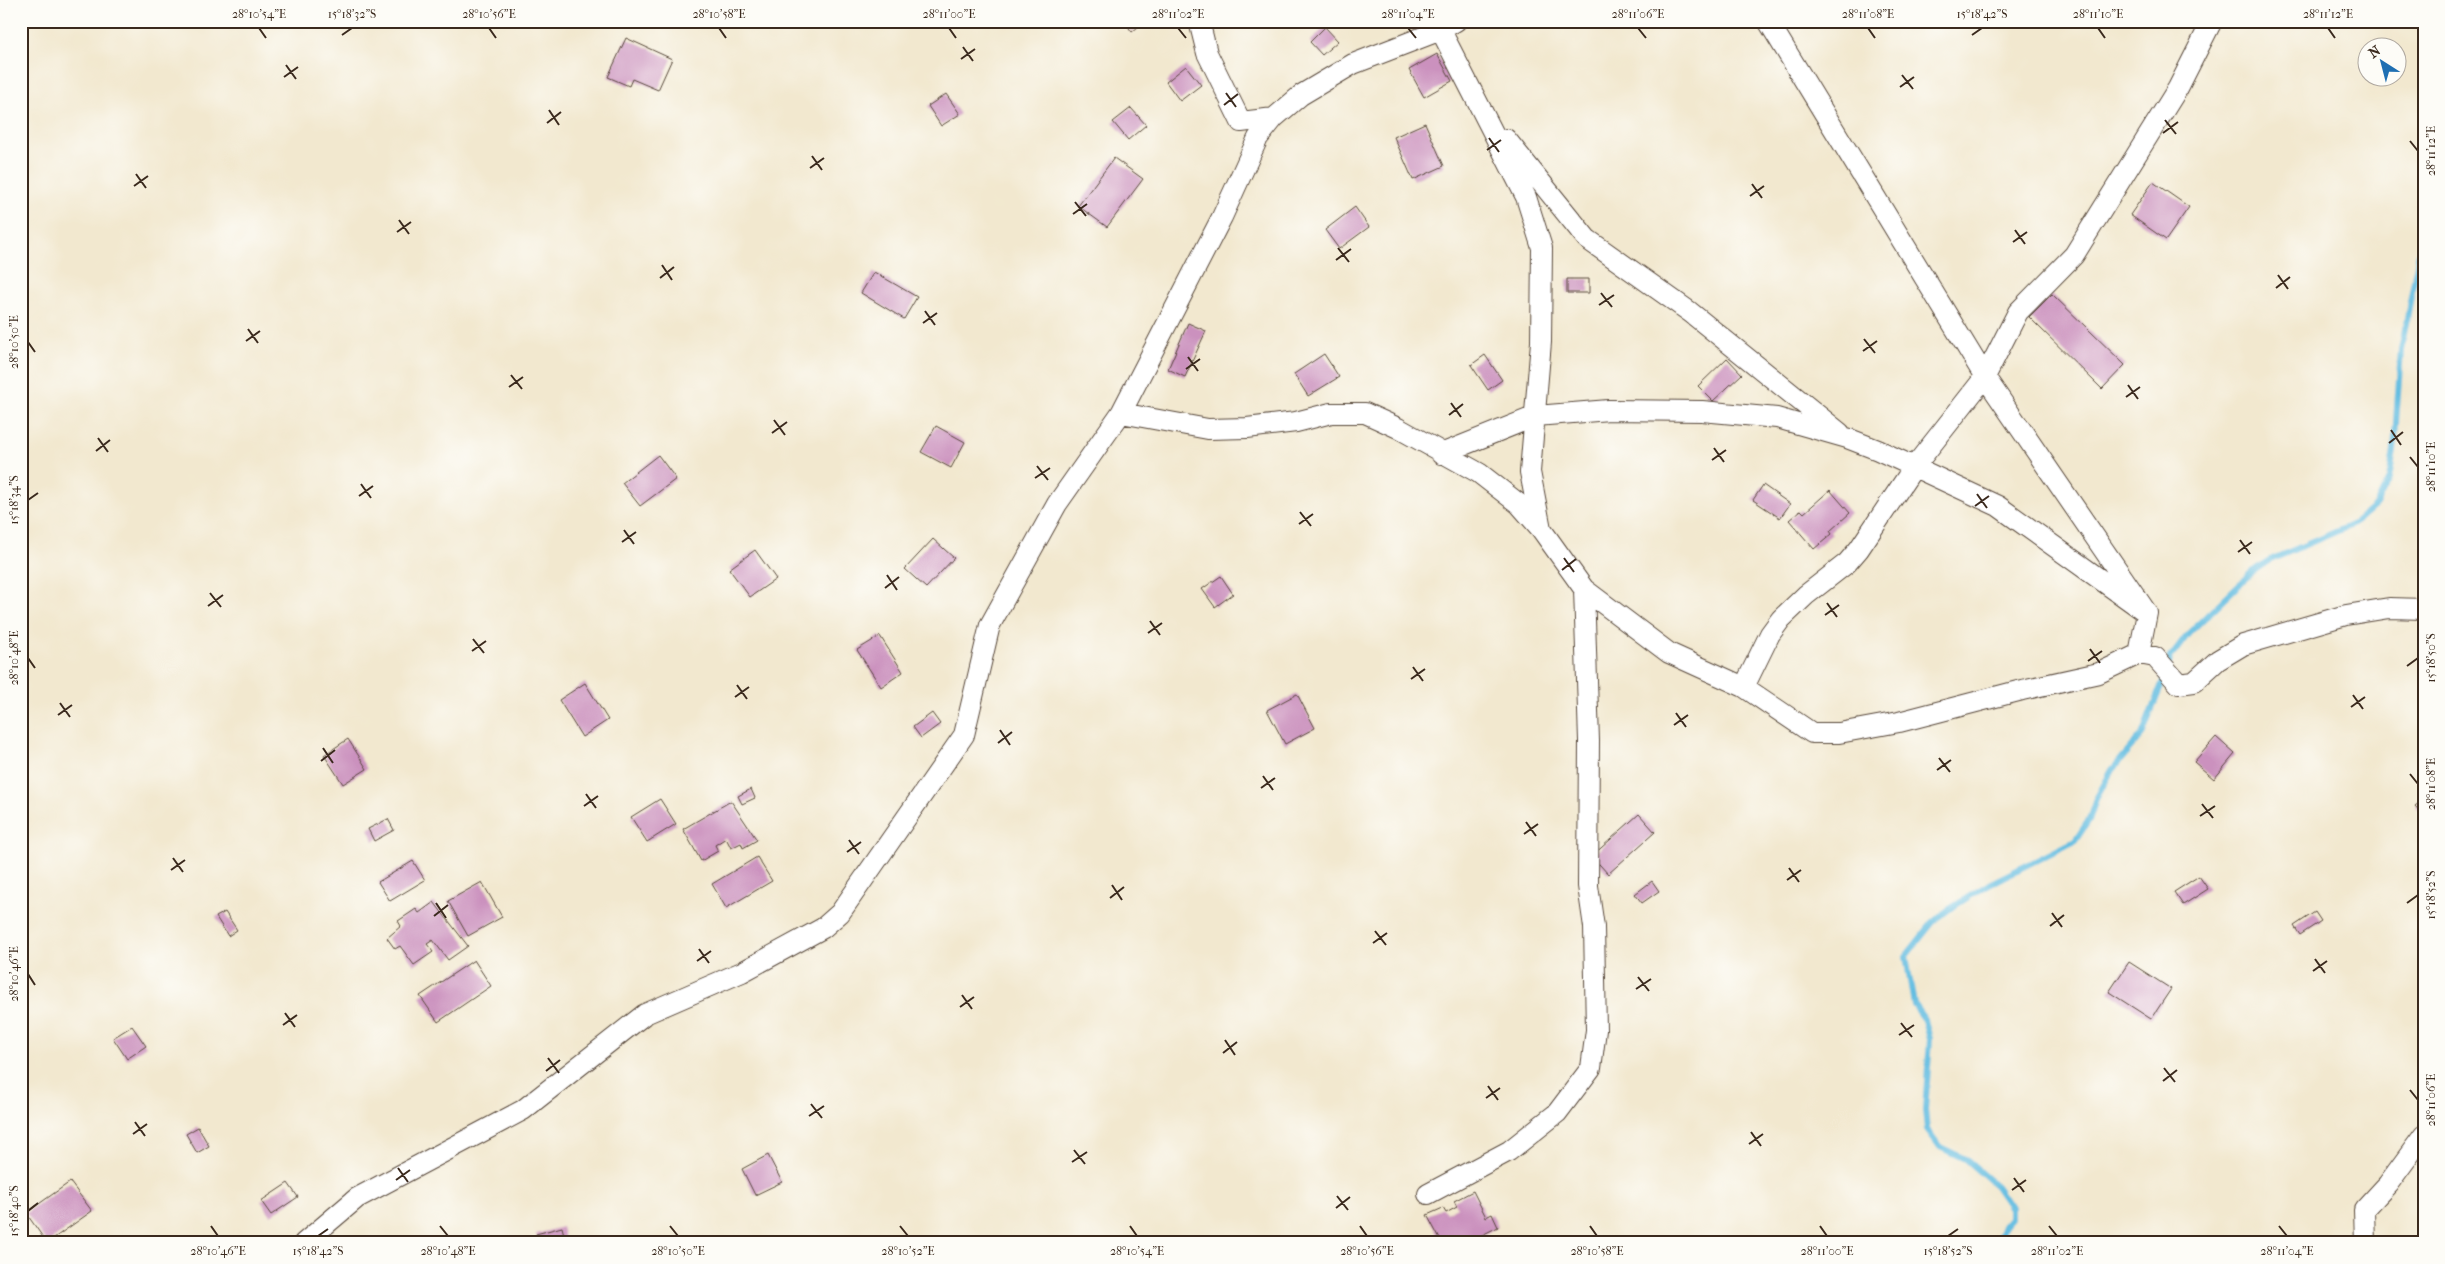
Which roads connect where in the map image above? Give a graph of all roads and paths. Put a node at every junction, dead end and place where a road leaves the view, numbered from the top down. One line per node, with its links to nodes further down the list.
1 (1198, 21): 6 (street)
2 (1768, 21): 7 (street)
3 (2212, 21): 7 (street)
4 (1444, 24): 5 (street); 6 (street)
5 (1481, 108): 9 (street); 10 (street)
6 (1274, 118): 8 (street)
7 (1985, 377): 12 (street); 16 (street)
8 (1121, 413): 11 (street); 21 (street)
9 (1536, 416): 10 (street); 11 (street); 13 (street)
10 (1847, 438): 12 (street)
11 (1441, 454): 13 (street)
12 (1914, 467): 16 (street); 18 (street)
13 (1541, 528): 14 (street)
14 (1584, 589): 18 (street); 20 (street)
15 (2424, 609): 17 (street)
16 (2147, 613): 17 (street)
17 (2139, 654): 18 (street)
18 (1744, 687)
19 (2424, 1135): 22 (street)
20 (1428, 1194)
21 (304, 1243)
22 (2365, 1243)

